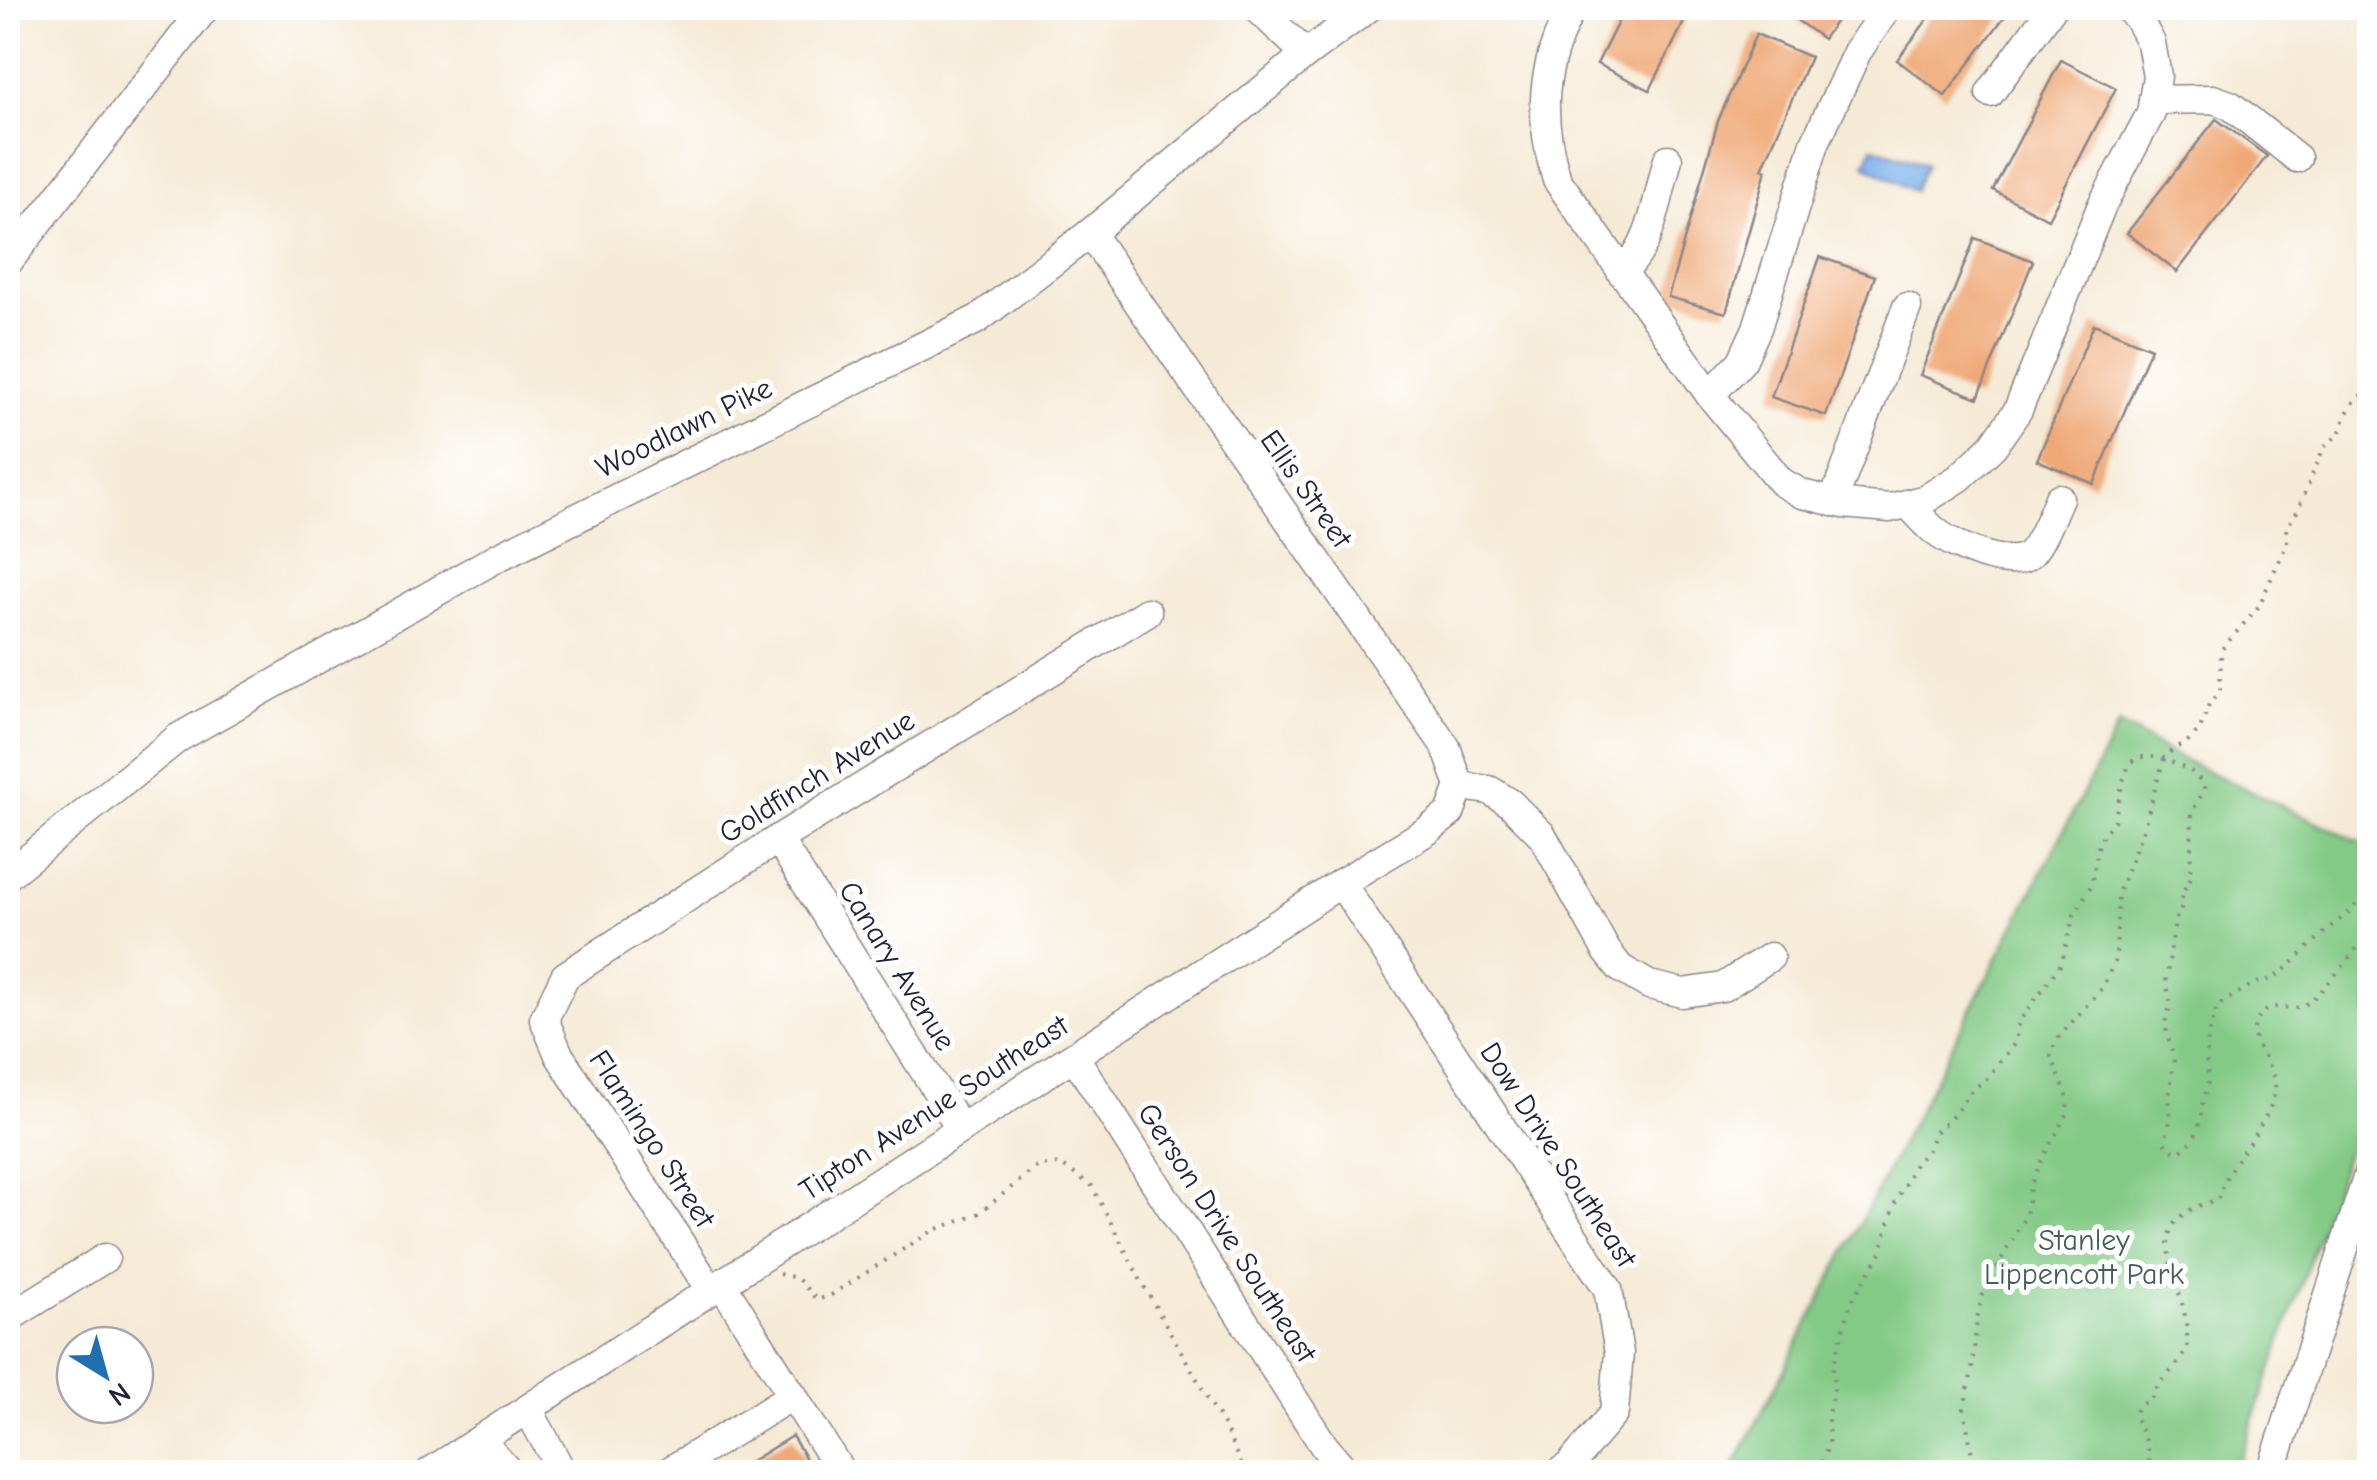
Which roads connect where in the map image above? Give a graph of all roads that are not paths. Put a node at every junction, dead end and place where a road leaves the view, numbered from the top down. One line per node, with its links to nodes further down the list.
1 (204, 8): 14 (street)
2 (1257, 8): 8 (street)
3 (1368, 8): 8 (street, Woodlawn Pike)
4 (1887, 8): 17 (street)
5 (2052, 8): 9 (street)
6 (2127, 8): 10 (street)
7 (1563, 12): 15 (street)
8 (1306, 54): 13 (street, Woodlawn Pike)
9 (1990, 93)
10 (2153, 100): 11 (street); 20 (street)
11 (2297, 158)
12 (1668, 159): 15 (street)
13 (1090, 233): 22 (street, Ellis Street); 24 (street, Woodlawn Pike)
14 (8, 262)
15 (1622, 272): 17 (street)
16 (1906, 307): 19 (street)
17 (1710, 395): 19 (street)
18 (2059, 498): 20 (street)
19 (1834, 502): 20 (street)
20 (1908, 504)
21 (1147, 612): 23 (street, Goldfinch Avenue)
22 (1460, 786): 25 (street, Tipton Avenue Southeast); 26 (street)
23 (778, 839): 27 (street, Goldfinch Avenue); 29 (street, Canary Avenue)
24 (8, 875)
25 (1341, 883): 28 (street, Tipton Avenue Southeast); 43 (street, Dow Drive Southeast)
26 (1770, 957)
27 (544, 1019): 32 (street, Flamingo Street)
28 (1074, 1056): 29 (street, Tipton Avenue Southeast); 42 (street, Gerson Drive Southeast)
29 (962, 1128): 32 (street, Tipton Avenue Southeast)
30 (2370, 1169): 44 (street)
31 (105, 1258): 33 (street)
32 (716, 1287): 34 (street, Flamingo Street); 35 (street, Tipton Avenue Southeast)
33 (8, 1318)
34 (792, 1396): 40 (street); 41 (street, Flamingo Street)
35 (528, 1409): 36 (street, Tipton Avenue Southeast); 39 (street)
36 (480, 1440): 37 (street, Tipton Avenue Southeast); 38 (street)
37 (430, 1472)
38 (509, 1472)
39 (562, 1472)
40 (668, 1472)
41 (841, 1472)
42 (1346, 1472)
43 (1560, 1472)
44 (2272, 1472)

